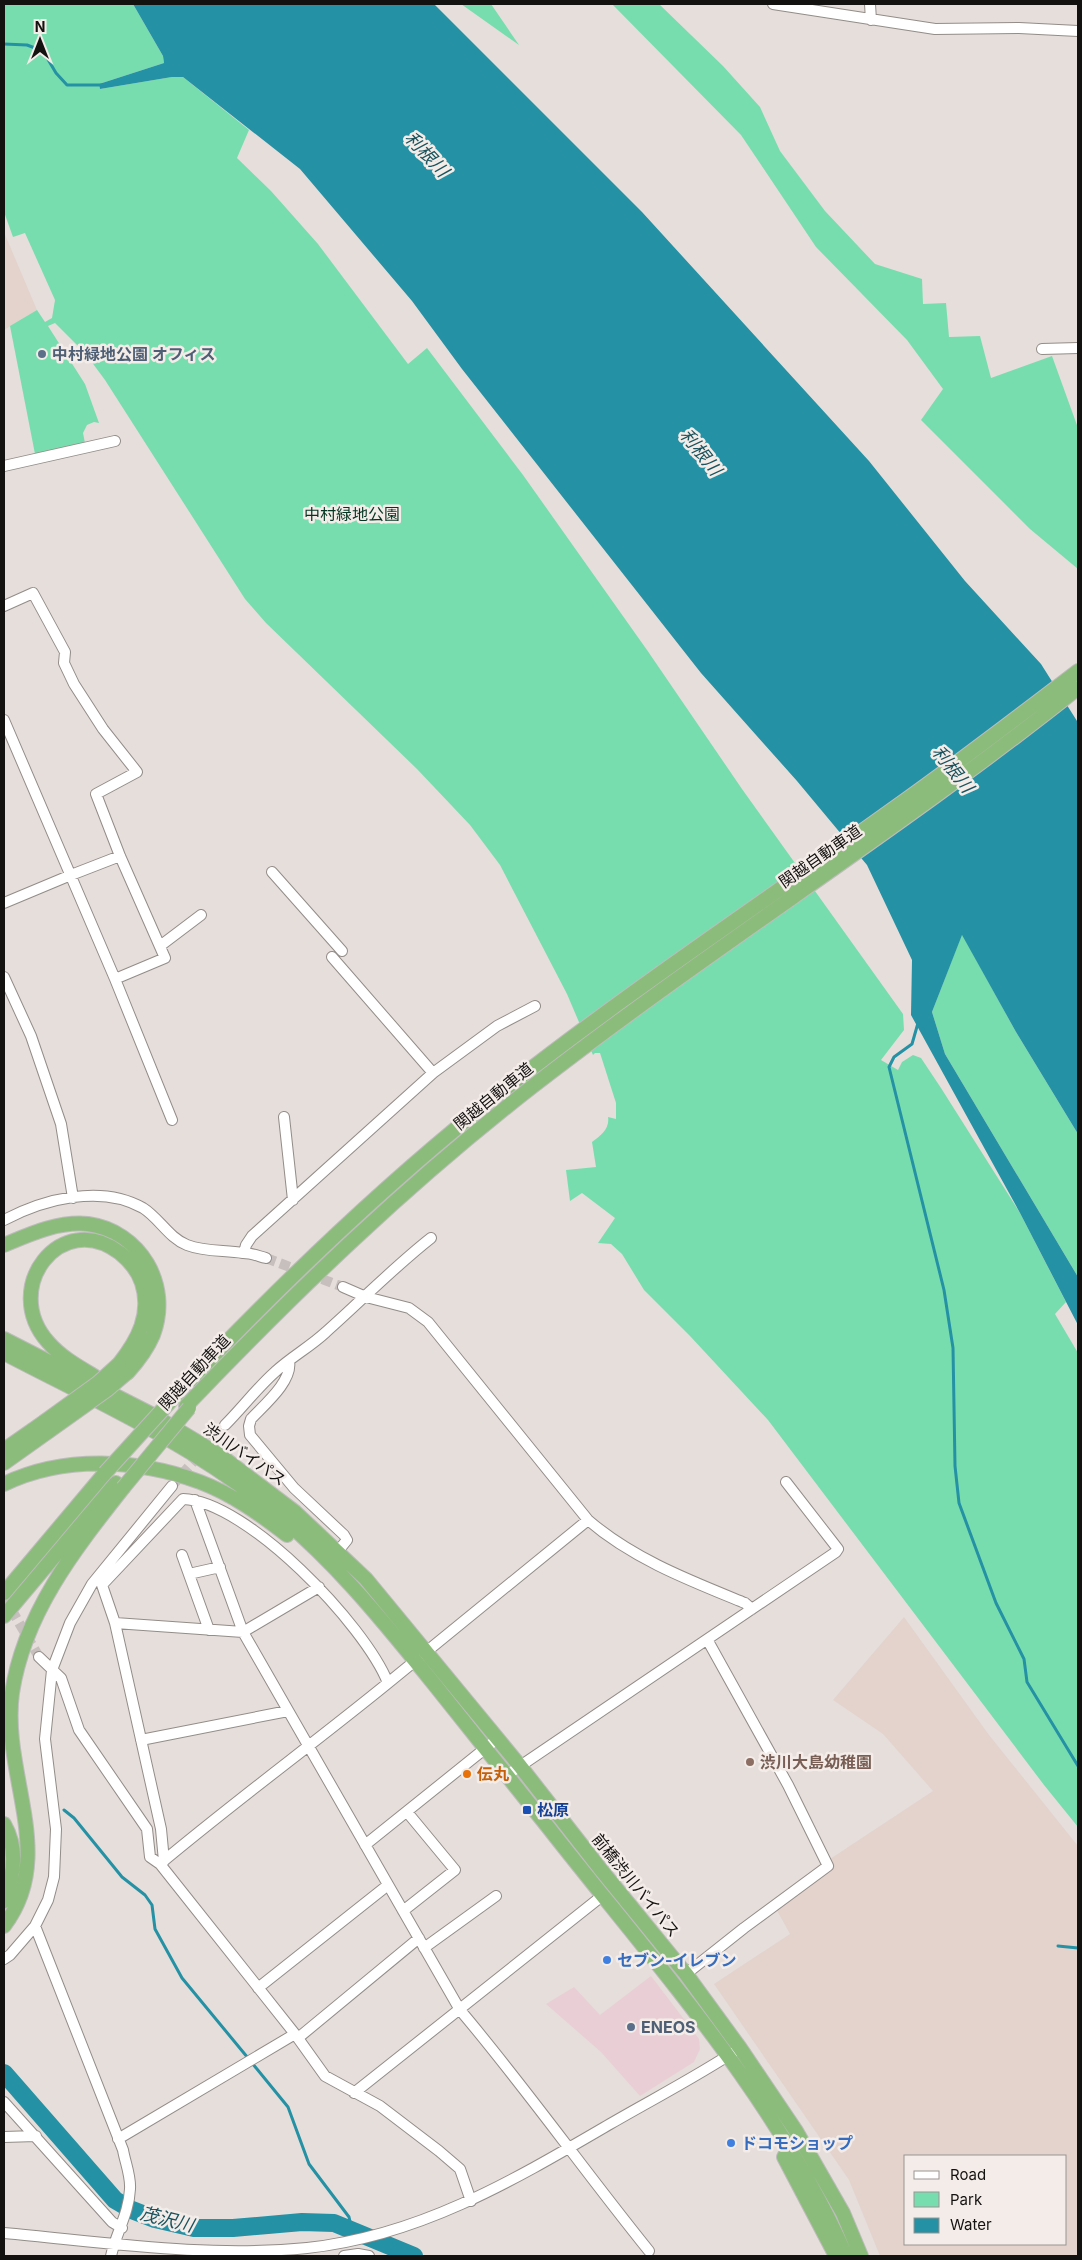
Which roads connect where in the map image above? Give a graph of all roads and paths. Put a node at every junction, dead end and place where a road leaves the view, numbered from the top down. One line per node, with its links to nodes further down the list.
1 (773, 4): 3 (street)
2 (870, 4): 3 (street)
3 (870, 20): 4 (street)
4 (1078, 31)
5 (1078, 348): 6 (street)
6 (1042, 350)
7 (115, 441): 8 (street)
8 (4, 466)
9 (4, 606): 13 (street)
10 (1078, 671): 58 (highway, 関越自動車道, bridge)
11 (1078, 688): 47 (highway, 関越自動車道)
12 (4, 720): 15 (street)
13 (120, 856): 15 (street); 18 (street)
14 (272, 872): 19 (street)
15 (71, 875): 16 (street); 22 (street)
16 (4, 903)
17 (201, 915): 18 (street)
18 (160, 946): 22 (street)
19 (342, 950)
20 (332, 957): 24 (street)
21 (4, 977): 27 (street)
22 (115, 979): 26 (street)
23 (535, 1006): 24 (street)
24 (433, 1073): 28 (street)
25 (284, 1117): 28 (street)
26 (172, 1120)
27 (73, 1198): 29 (street); 32 (street)
28 (293, 1200): 32 (street)
29 (4, 1220)
30 (431, 1238): 35 (street)
31 (4, 1245): 39 (highway)
32 (244, 1252): 33 (street)
33 (266, 1258)
34 (343, 1287): 35 (street)
35 (366, 1296): 38 (street); 50 (street)
36 (4, 1339): 43 (highway, 渋川バイパス)
37 (4, 1353): 55 (highway, 渋川バイパス)
38 (289, 1361): 40 (street); 51 (street)
39 (123, 1368): 41 (highway, bridge); 43 (highway)
40 (225, 1425)
41 (46, 1427): 42 (highway); 44 (highway)
42 (4, 1450)
43 (221, 1456): 51 (highway, 渋川バイパス)
44 (4, 1463)
45 (786, 1482): 59 (street)
46 (4, 1484): 55 (highway)
47 (120, 1485): 60 (highway, 関越自動車道); 85 (highway)
48 (172, 1486): 56 (street)
49 (195, 1500): 53 (street); 56 (street); 57 (street)
50 (588, 1520): 59 (street); 65 (street)
51 (338, 1551): 65 (highway, 渋川バイパス)
52 (182, 1554): 54 (street)
53 (220, 1567): 54 (street); 63 (street)
54 (189, 1574): 62 (street)
55 (346, 1579): 65 (highway, 渋川バイパス)
56 (97, 1585): 61 (street); 67 (street)
57 (319, 1587): 63 (street); 68 (street)
58 (4, 1593)
59 (752, 1609): 64 (street)
60 (4, 1616)
61 (115, 1623): 62 (street); 71 (street)
62 (209, 1630): 63 (street)
63 (243, 1632): 69 (street)
64 (708, 1640): 74 (street); 90 (street)
65 (420, 1656): 68 (street); 70 (highway, 前橋渋川バイパス); 73 (highway, 前橋渋川バイパス)
66 (39, 1657): 67 (street)
67 (52, 1670): 79 (street); 86 (street)
68 (388, 1682): 72 (street)
69 (288, 1711): 71 (street); 72 (street)
70 (497, 1739): 73 (street); 74 (highway, 前橋渋川バイパス)
71 (141, 1740): 79 (street)
72 (308, 1748): 78 (street); 79 (street)
73 (486, 1749): 75 (highway, 前橋渋川バイパス); 76 (street)
74 (520, 1766): 75 (street); 90 (highway, 前橋渋川バイパス)
75 (507, 1775): 82 (highway, 前橋渋川バイパス)
76 (407, 1812): 78 (street); 84 (street)
77 (4, 1824): 83 (highway)
78 (365, 1845): 80 (street)
79 (162, 1862): 91 (street)
80 (388, 1885): 84 (street); 91 (street)
81 (496, 1896): 88 (street)
82 (602, 1896): 92 (street); 94 (highway, 前橋渋川バイパス)
83 (4, 1901)
84 (403, 1911): 87 (street)
85 (4, 1926)
86 (35, 1926): 89 (street); 99 (street)
87 (418, 1938): 88 (street); 93 (street)
88 (424, 1948): 92 (street)
89 (4, 1959)
90 (686, 1974): 94 (highway, 前橋渋川バイパス)
91 (258, 1988): 93 (street)
92 (460, 2010): 95 (street); 101 (street)
93 (297, 2036): 95 (street); 99 (street)
94 (734, 2052): 100 (highway, 前橋渋川バイパス); 101 (street); 112 (highway, 前橋渋川バイパス)
95 (354, 2093): 102 (street)
96 (4, 2102): 97 (street)
97 (36, 2136): 98 (street); 103 (street)
98 (4, 2137)
99 (118, 2139): 103 (street)
100 (790, 2146): 110 (highway); 111 (highway, 前橋渋川バイパス)
101 (568, 2149): 102 (street); 106 (street)
102 (471, 2201): 105 (street)
103 (123, 2224): 105 (street)
104 (4, 2233): 105 (street)
105 (114, 2243): 107 (street)
106 (649, 2251)
107 (111, 2256)
108 (344, 2256): 109 (street)
109 (369, 2256)
110 (836, 2256)
111 (846, 2256)
112 (861, 2256)

